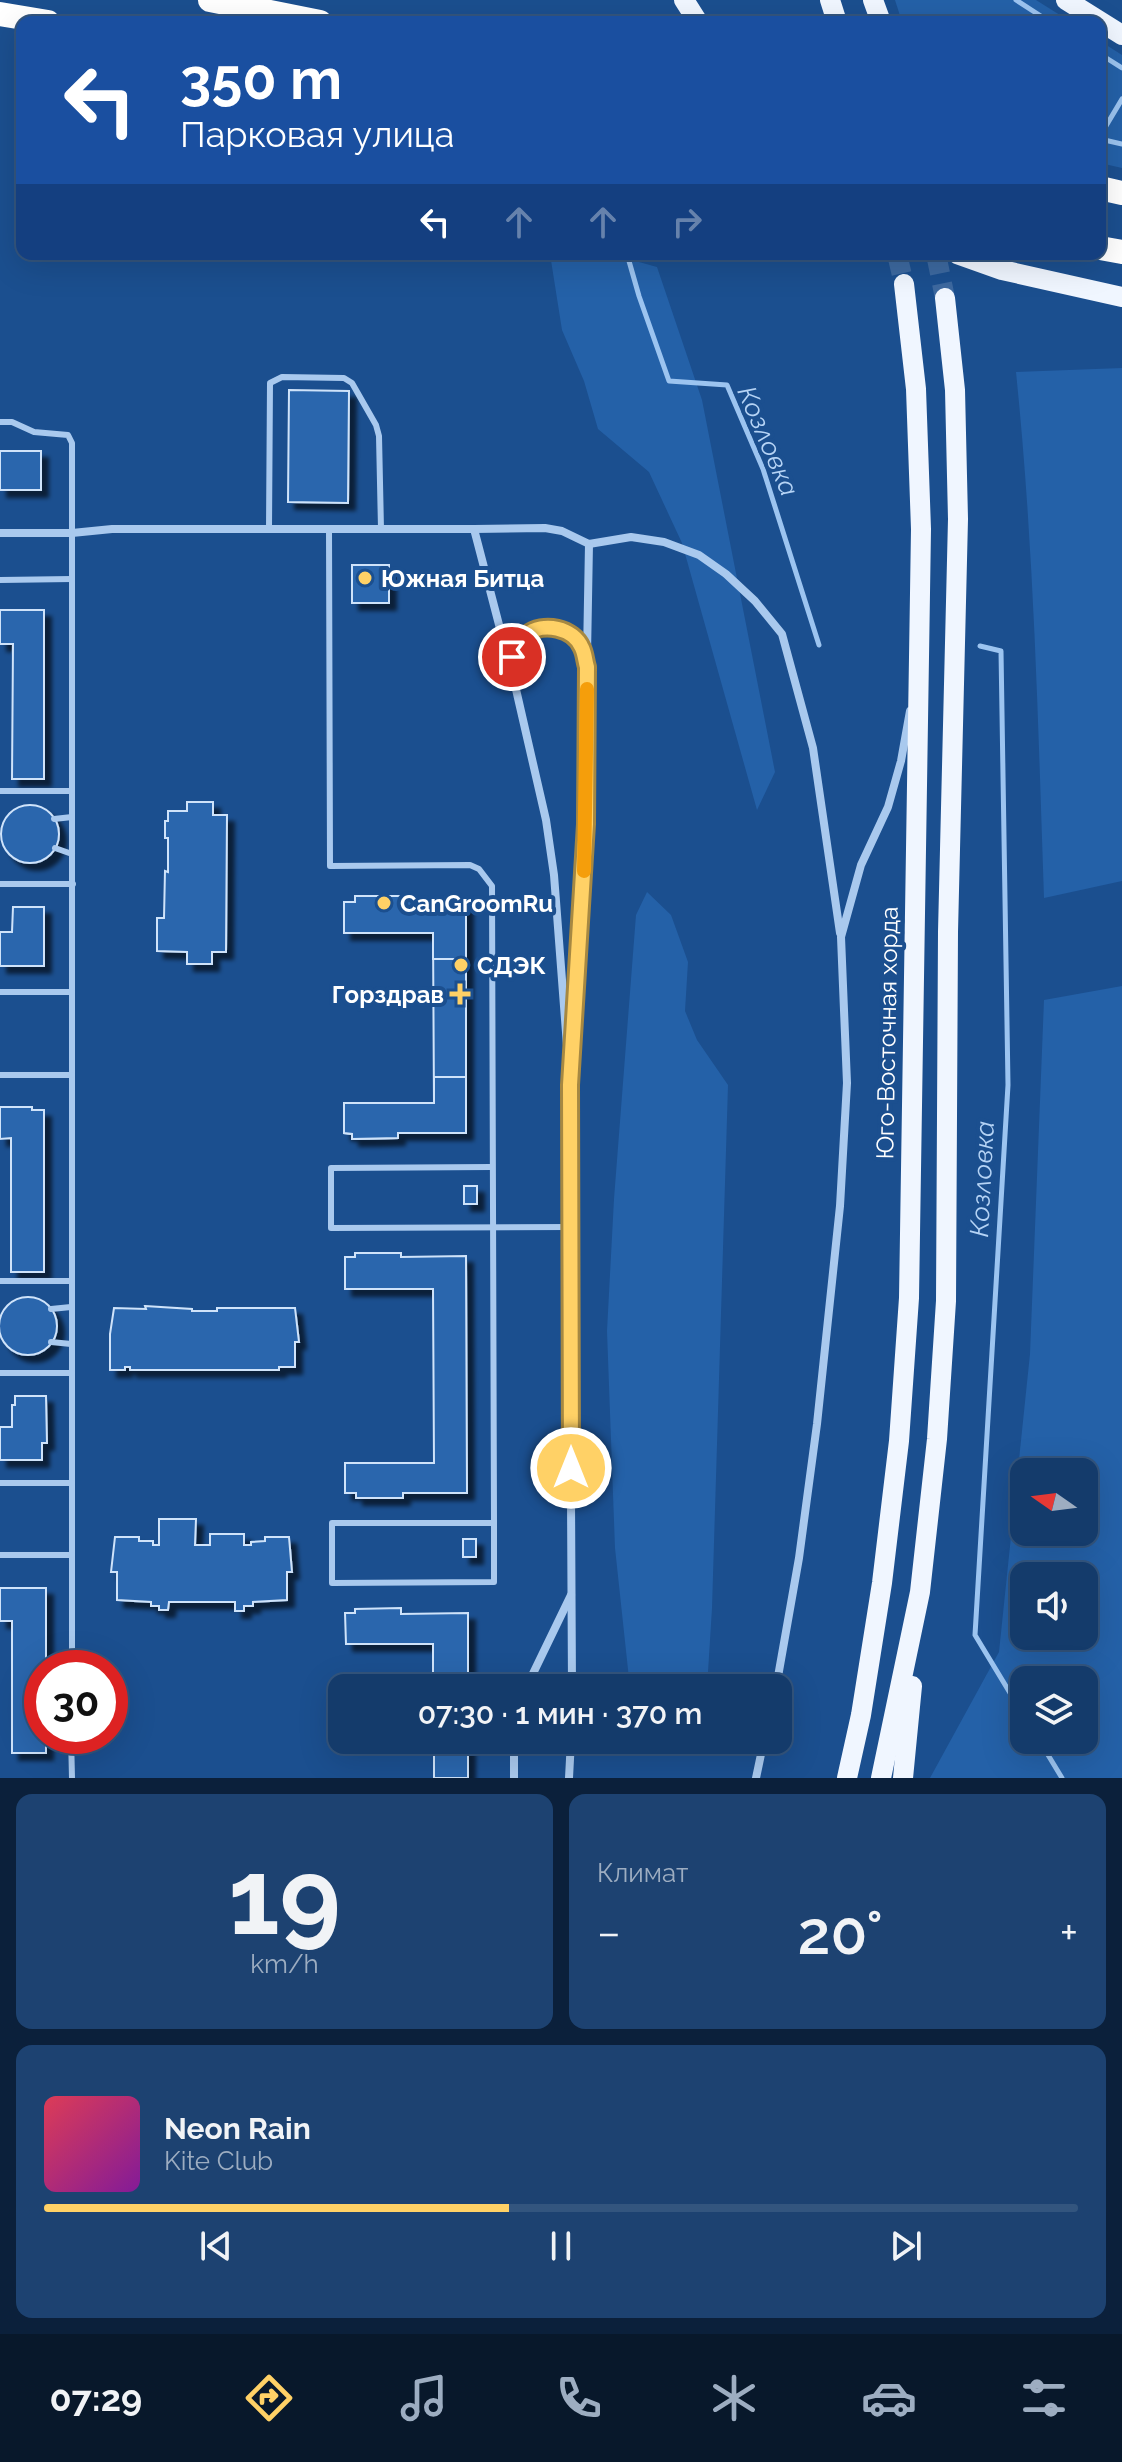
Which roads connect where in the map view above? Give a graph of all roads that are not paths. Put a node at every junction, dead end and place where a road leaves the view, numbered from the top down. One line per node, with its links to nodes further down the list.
1 (210, 0): 3 (highway)
2 (1066, 0): 4 (main road)
3 (290, 16)
4 (1092, 16)
5 (974, 260): 7 (main road)
6 (904, 284): 19 (main road, Юго-Восточная хорда)
7 (1113, 295)
8 (945, 298): 52 (main road)
9 (0, 422): 15 (lane)
10 (269, 529): 11 (street); 12 (lane); 15 (street)
11 (329, 529): 12 (street); 36 (lane)
12 (381, 529): 13 (street)
13 (474, 529): 16 (street); 21 (street)
14 (0, 533): 15 (street)
15 (72, 533): 17 (lane)
16 (589, 544): 20 (street); 30 (street)
17 (72, 579): 18 (lane); 23 (lane)
18 (0, 580)
19 (921, 594): 30 (street); 66 (main road, Юго-Восточная хорда)
20 (587, 667): 21 (street); 35 (street)
21 (512, 672): 35 (street)
22 (0, 791): 23 (lane)
23 (72, 791): 24 (lane)
24 (72, 817): 25 (lane); 27 (lane)
25 (54, 819)
26 (55, 848): 27 (lane)
27 (72, 854): 29 (lane)
28 (0, 884): 29 (lane)
29 (73, 884): 32 (lane)
30 (841, 937): 57 (street)
31 (0, 992): 32 (lane)
32 (72, 992): 34 (lane)
33 (0, 1075): 34 (lane)
34 (72, 1075): 40 (lane)
35 (570, 1085): 38 (street)
36 (492, 1167): 37 (lane); 37 (lane)
37 (492, 1227): 38 (lane); 49 (lane)
38 (570, 1227): 53 (street)
39 (0, 1281): 40 (lane)
40 (72, 1281): 41 (lane)
41 (71, 1307): 42 (lane); 44 (lane)
42 (51, 1309)
43 (51, 1342): 44 (lane)
44 (71, 1344): 46 (lane)
45 (0, 1373): 46 (lane)
46 (72, 1373): 48 (lane)
47 (0, 1483): 48 (lane)
48 (72, 1483): 51 (lane)
49 (494, 1523): 49 (lane)
50 (0, 1555): 51 (lane)
51 (72, 1555): 54 (lane)
52 (920, 1592): 67 (main road); 68 (main road)
53 (571, 1594): 55 (street); 56 (street)
54 (72, 1650)
55 (533, 1674)
56 (572, 1674)
57 (778, 1674)
58 (71, 1754): 62 (lane)
59 (514, 1754): 63 (street)
60 (570, 1754): 64 (street)
61 (761, 1754): 65 (street)
62 (72, 1778)
63 (514, 1778)
64 (569, 1778)
65 (756, 1778)
66 (847, 1778)
67 (881, 1778)
68 (903, 1778)

